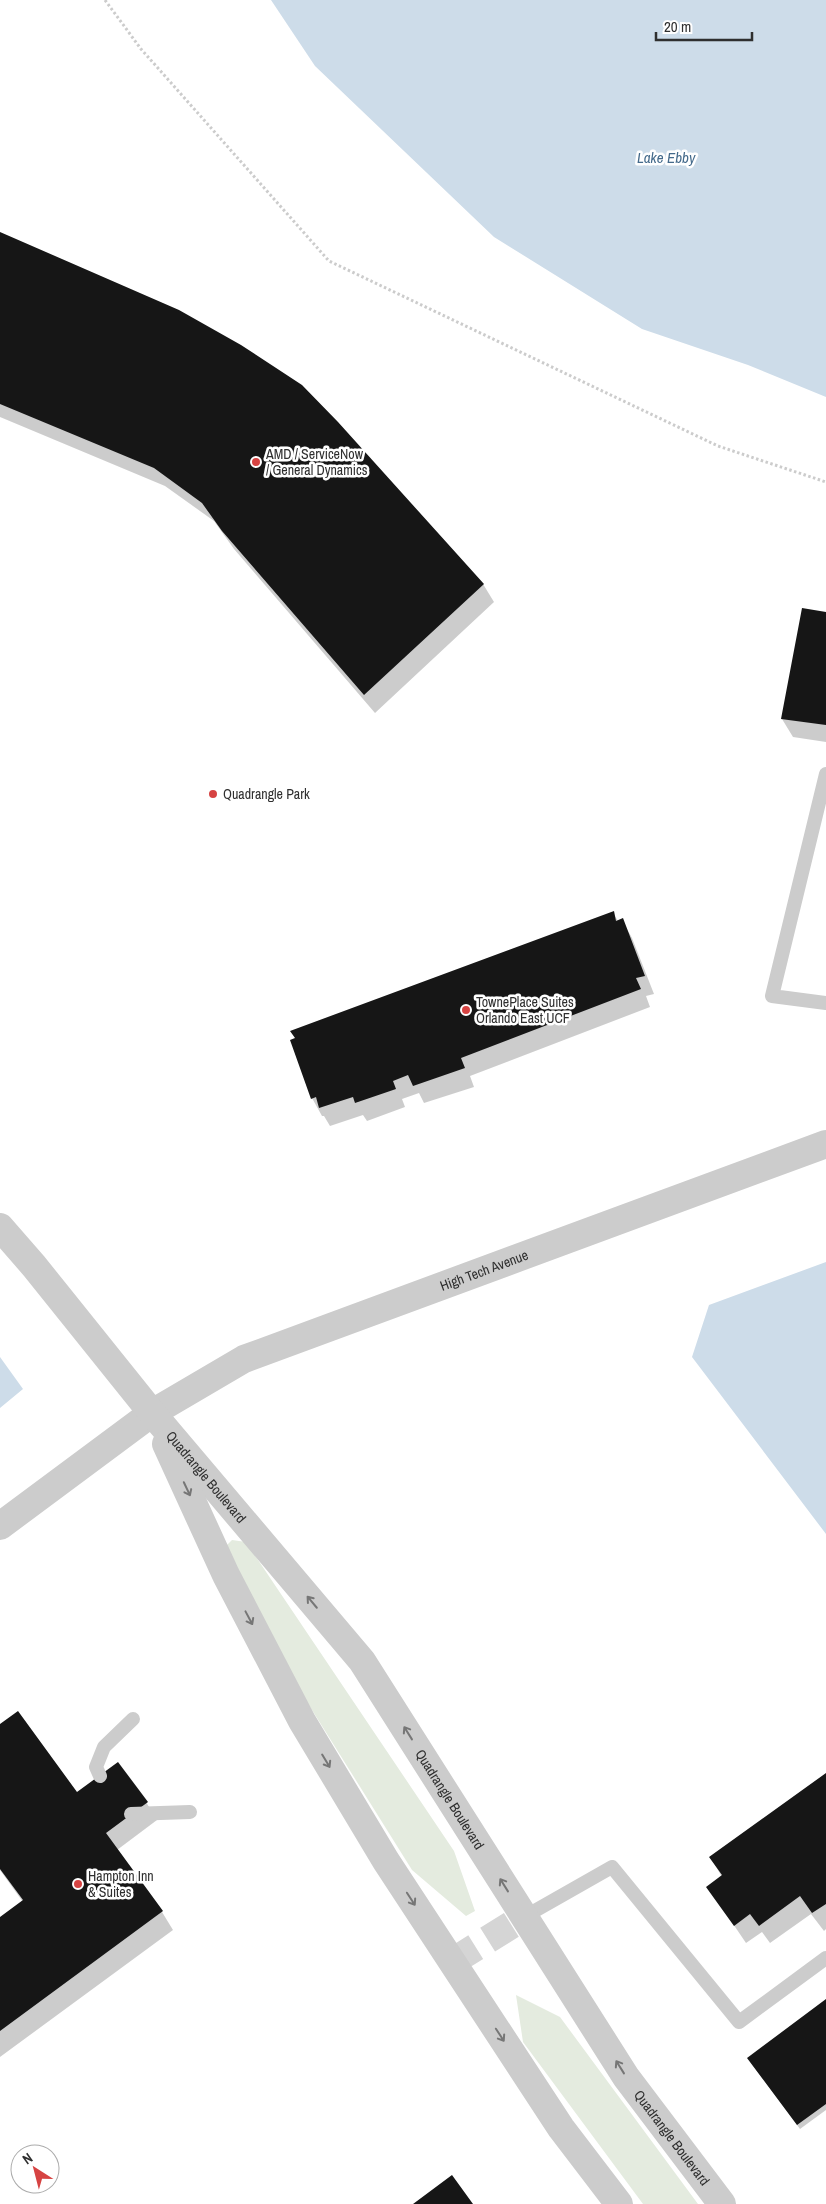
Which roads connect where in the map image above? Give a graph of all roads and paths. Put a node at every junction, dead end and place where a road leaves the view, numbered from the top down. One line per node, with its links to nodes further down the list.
1 (105, 0): 2 (path)
2 (826, 482)
3 (826, 774): 4 (lane)
4 (826, 1003)
5 (826, 1144): 7 (street, High Tech Avenue)
6 (0, 1226): 7 (street, Quadrangle Boulevard)
7 (152, 1413): 8 (street, High Tech Avenue); 13 (street, Quadrangle Boulevard, one-way to 7); 15 (street, Quadrangle Boulevard, one-way to 15)
8 (0, 1526)
9 (133, 1719): 10 (lane)
10 (100, 1776)
11 (190, 1812): 12 (lane)
12 (131, 1814)
13 (524, 1917): 14 (lane); 16 (street, Quadrangle Boulevard, one-way to 13)
14 (826, 1958)
15 (619, 2204)
16 (722, 2204)

